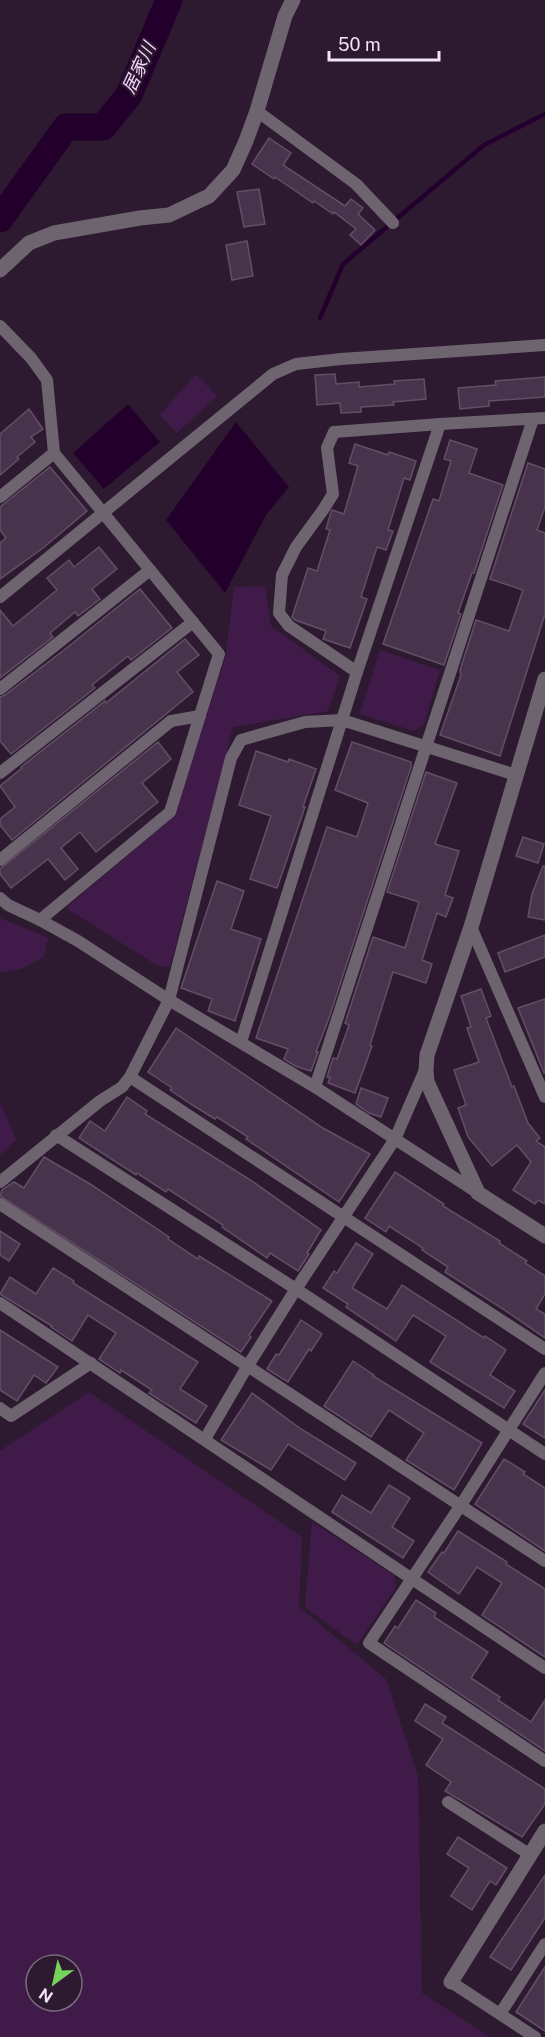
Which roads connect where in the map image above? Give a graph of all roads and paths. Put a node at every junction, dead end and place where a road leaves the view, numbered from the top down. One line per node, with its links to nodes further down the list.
1 (293, 0): 2 (street)
2 (257, 111): 3 (street); 4 (street)
3 (393, 223)
4 (0, 270)
5 (0, 326): 9 (street)
6 (545, 345): 11 (street)
7 (539, 419): 8 (street); 20 (street)
8 (440, 424): 15 (street); 15 (street)
9 (54, 453): 10 (street); 11 (street)
10 (0, 497)
11 (104, 513): 12 (street); 13 (street)
12 (150, 570): 14 (street); 17 (street)
13 (0, 597)
14 (193, 622): 18 (street); 21 (street)
15 (357, 672): 19 (street)
16 (545, 679): 22 (street)
17 (0, 689)
18 (200, 716): 23 (street); 25 (street)
19 (342, 720): 20 (street); 27 (street); 28 (street)
20 (425, 747): 22 (street); 31 (street)
21 (0, 773)
22 (516, 775): 26 (street)
23 (0, 860)
24 (0, 898): 25 (street)
25 (40, 920): 27 (street)
26 (471, 927): 29 (street); 32 (street)
27 (169, 1000): 28 (street); 30 (street)
28 (241, 1042): 31 (street)
29 (426, 1070): 34 (street); 36 (street)
30 (130, 1077): 33 (street); 38 (street)
31 (315, 1087): 34 (street)
32 (544, 1092)
33 (56, 1135): 35 (street); 40 (street)
34 (395, 1139): 36 (street); 38 (street)
35 (0, 1182)
36 (478, 1193): 39 (street)
37 (0, 1204): 44 (street)
38 (344, 1216): 40 (street); 42 (street)
39 (545, 1236)
40 (296, 1290): 44 (street); 47 (street)
41 (0, 1304): 43 (street)
42 (545, 1350)
43 (91, 1363): 46 (street); 48 (street)
44 (247, 1367): 48 (street); 50 (street)
45 (545, 1373): 47 (street)
46 (0, 1408)
47 (508, 1430): 49 (street); 50 (street)
48 (205, 1440): 52 (street)
49 (545, 1454)
50 (461, 1506): 51 (street); 52 (street)
51 (545, 1561)
52 (412, 1578): 53 (street); 54 (street)
53 (545, 1668)
54 (545, 1761)
55 (448, 1802): 57 (street)
56 (545, 1831): 57 (street)
57 (529, 1854): 59 (street)
58 (544, 1950): 60 (street)
59 (451, 1982): 60 (street)
60 (500, 2014): 61 (street)
61 (535, 2037)

